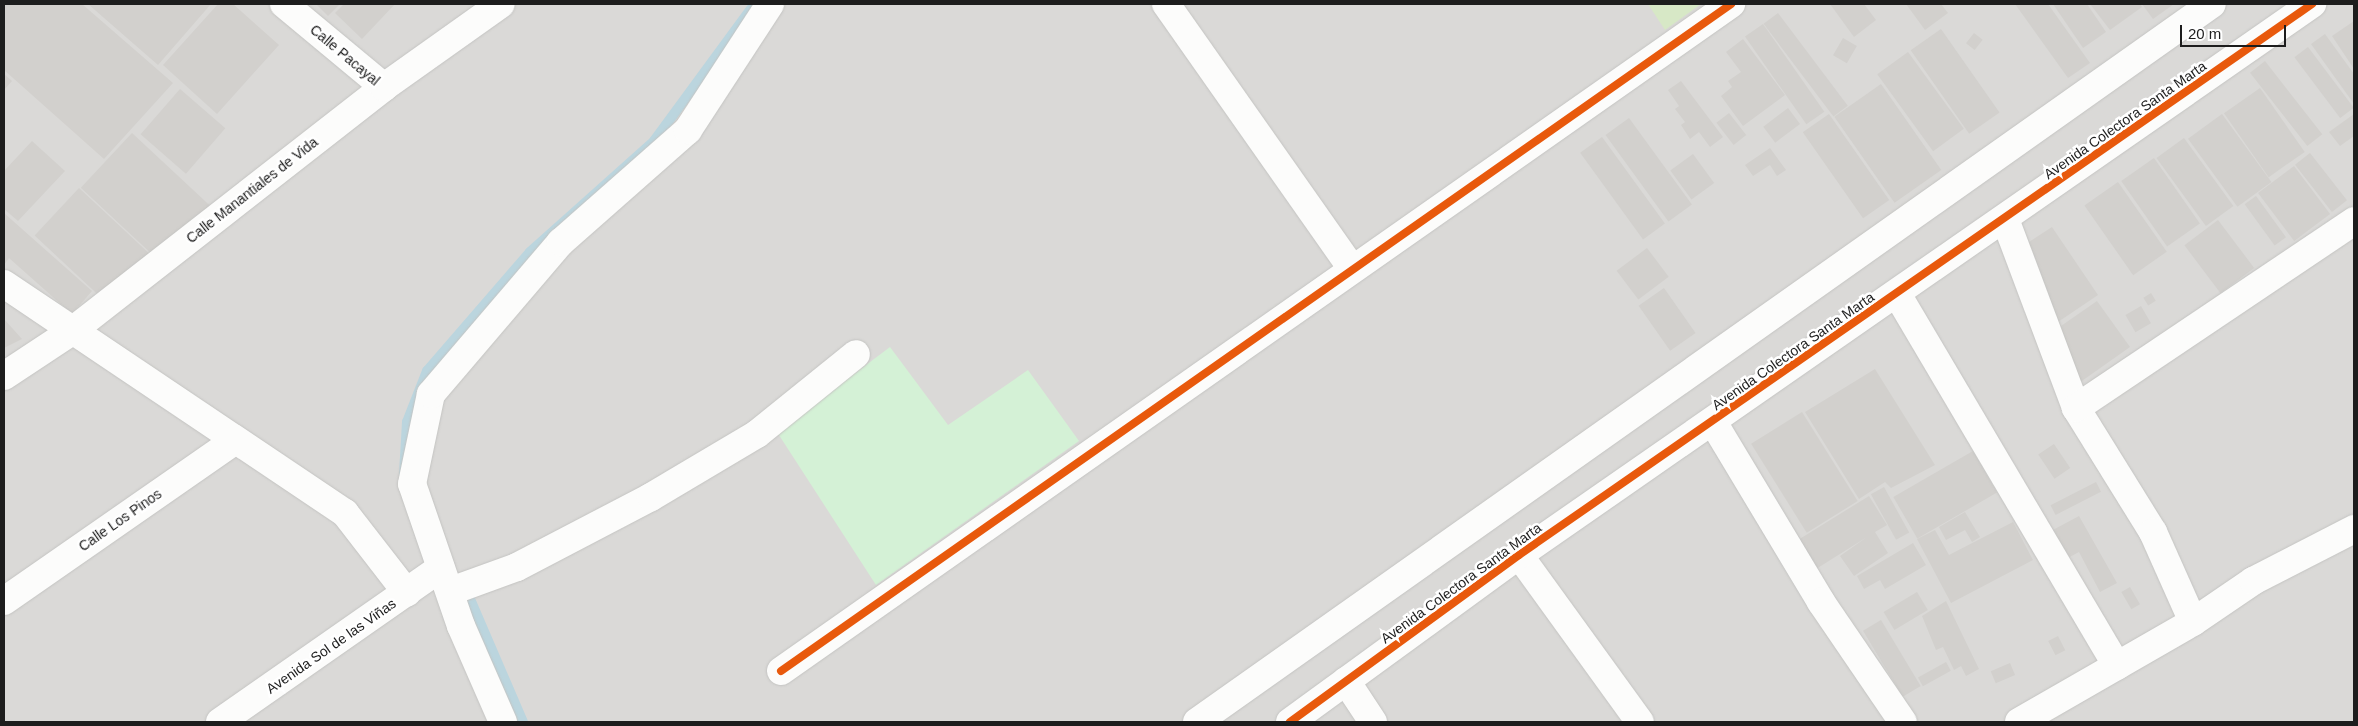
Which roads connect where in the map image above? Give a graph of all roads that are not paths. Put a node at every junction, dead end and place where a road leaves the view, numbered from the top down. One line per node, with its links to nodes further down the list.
1 (284, 4): 8 (street, Calle Pacayal)
2 (501, 4): 8 (street, Calle Manantiales de Vida)
3 (770, 4): 22 (street)
4 (1166, 4): 11 (street)
5 (1731, 4): 11 (street)
6 (2212, 4): 31 (street)
7 (2312, 4): 9 (street, Avenida Colectora Santa Marta)
8 (384, 87): 14 (street, Calle Manantiales de Vida)
9 (2005, 219): 13 (street, Avenida Colectora Santa Marta); 17 (street)
10 (2354, 221): 17 (street)
11 (1352, 269): 27 (street)
12 (4, 284): 14 (street)
13 (1897, 294): 18 (street, Avenida Colectora Santa Marta); 26 (street)
14 (72, 331): 16 (street, Calle Manantiales de Vida); 19 (street)
15 (856, 354): 22 (street, Avenida Sol de las Viñas)
16 (4, 376)
17 (2076, 408): 25 (street)
18 (1713, 422): 21 (street, Avenida Colectora Santa Marta); 35 (street)
19 (236, 440): 23 (street); 24 (street, Calle Los Pinos)
20 (2354, 529): 25 (street)
21 (1519, 555): 28 (street, Avenida Colectora Santa Marta); 34 (street)
22 (446, 580): 23 (street, Avenida Sol de las Viñas); 30 (street)
23 (407, 593): 29 (street, Avenida Sol de las Viñas)
24 (4, 601)
25 (2193, 622): 26 (street)
26 (2117, 666): 36 (street)
27 (781, 671)
28 (1346, 681): 32 (street, Avenida Colectora Santa Marta); 33 (street)
29 (220, 722)
30 (503, 722)
31 (1196, 722)
32 (1290, 722)
33 (1373, 722)
34 (1640, 722)
35 (1904, 722)
36 (2019, 722)

